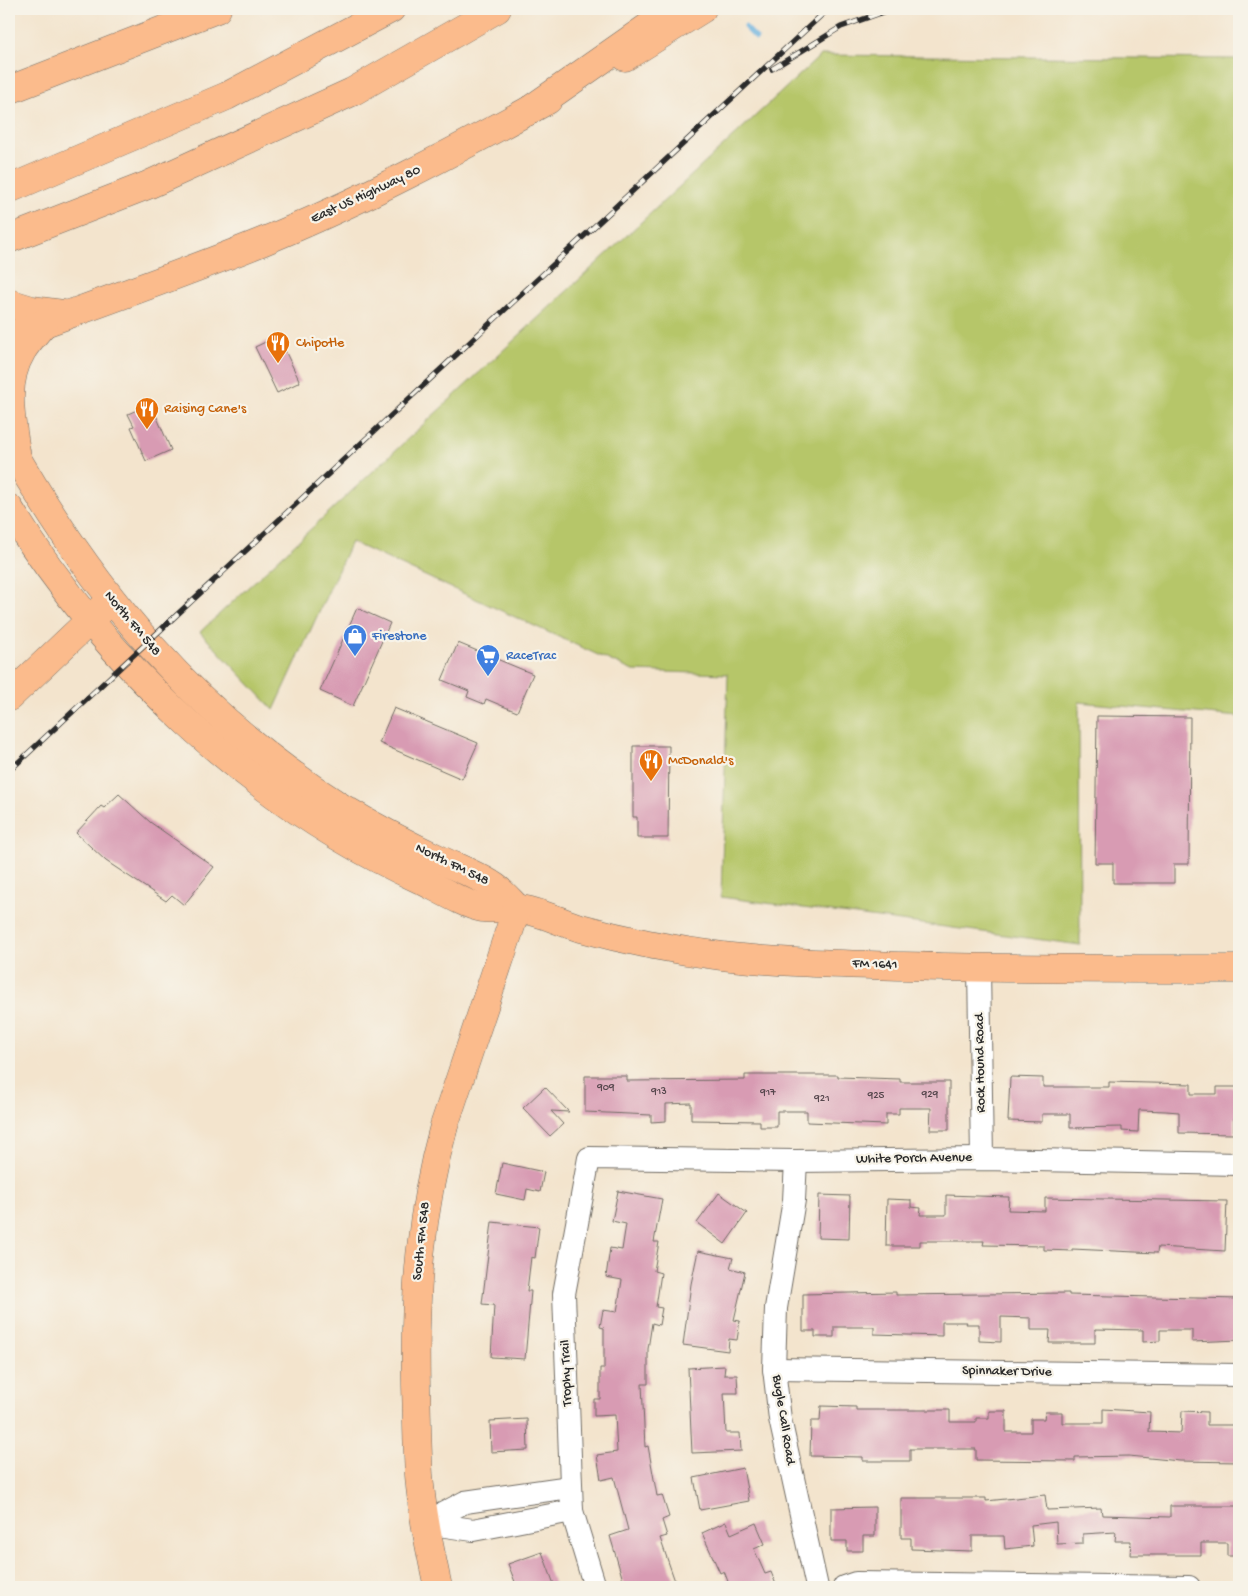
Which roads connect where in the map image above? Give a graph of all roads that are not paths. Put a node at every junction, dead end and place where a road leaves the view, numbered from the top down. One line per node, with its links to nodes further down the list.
1 (216, 9): 6 (main road)
2 (392, 9): 8 (main road)
3 (498, 9): 9 (main road)
4 (674, 9): 7 (main road)
5 (702, 9): 7 (main road, East US Highway 80)
6 (9, 90)
7 (527, 112): 11 (main road, East US Highway 80)
8 (9, 189)
9 (13, 238)
10 (9, 303): 11 (main road)
11 (56, 318): 12 (main road, East US Highway 80); 13 (main road)
12 (9, 336)
13 (13, 451): 15 (main road, North FM 548)
14 (9, 508): 16 (main road, North FM 548)
15 (111, 601): 16 (main road); 18 (main road, North FM 548)
16 (91, 620): 17 (main road); 18 (main road, North FM 548)
17 (9, 697)
18 (517, 908): 19 (main road, FM 1641 / FM 1641); 29 (main road, South FM 548)
19 (979, 968): 20 (main road, FM 1641 / FM 1641); 22 (street, Rock Hound Road)
20 (1239, 969)
21 (588, 1158): 23 (street, White Porch Avenue); 27 (street, Trophy Trail)
22 (982, 1159): 23 (street, White Porch Avenue); 24 (street, White Porch Avenue)
23 (796, 1161): 25 (street, Bugle Call Road)
24 (1239, 1164)
25 (774, 1369): 26 (street, Spinnaker Drive); 32 (street, Bugle Call Road)
26 (1239, 1376)
27 (570, 1487): 28 (street, Trophy Trail); 29 (street)
28 (572, 1511): 29 (street); 31 (street, Trophy Trail)
29 (425, 1523): 30 (main road, South FM 548)
30 (438, 1587)
31 (595, 1587)
32 (817, 1587)
33 (844, 1587): 34 (street)
34 (1189, 1587)

